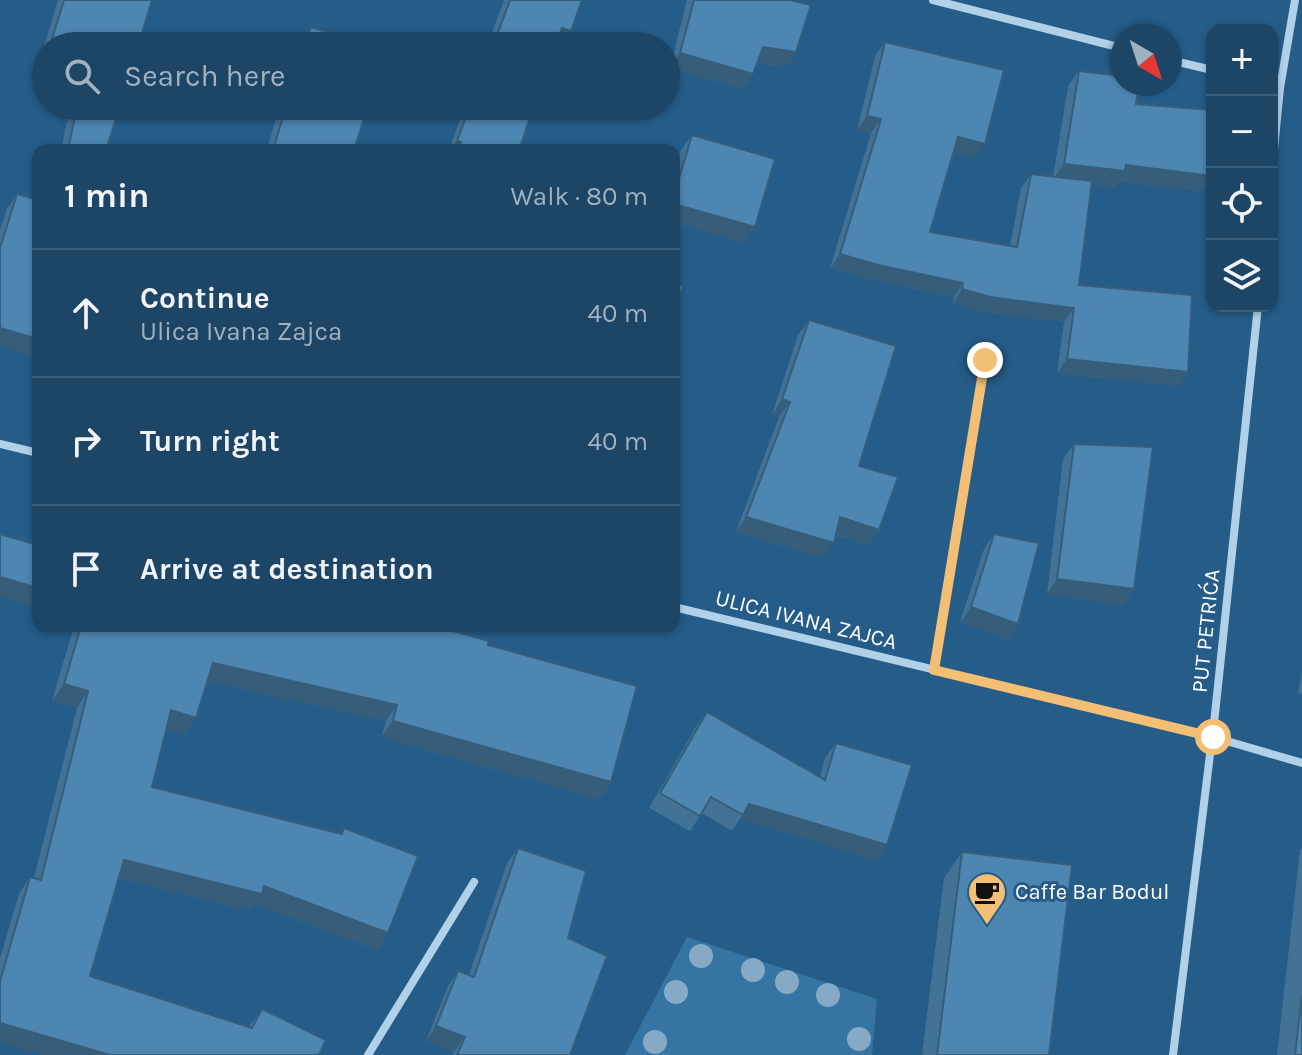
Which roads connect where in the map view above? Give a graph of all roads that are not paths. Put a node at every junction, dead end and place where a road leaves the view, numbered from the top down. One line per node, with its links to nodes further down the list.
1 (933, 0): 3 (street)
2 (1295, 0): 6 (street)
3 (1110, 45)
4 (1182, 63): 5 (street)
5 (1206, 69)
6 (1278, 78)
7 (1276, 96): 8 (street)
8 (1272, 168)
9 (1257, 312): 15 (street, PUT PETRIĆA)
10 (985, 360): 14 (lane)
11 (0, 444): 12 (street)
12 (32, 452)
13 (680, 608): 14 (street, ULICA IVANA ZAJCA)
14 (934, 670): 15 (street, ULICA IVANA ZAJCA)
15 (1213, 737): 16 (street, ULICA IVANA ZAJCA); 19 (street, PUT PETRIĆA)
16 (1302, 763)
17 (474, 882): 18 (street)
18 (368, 1055)
19 (1173, 1055)

